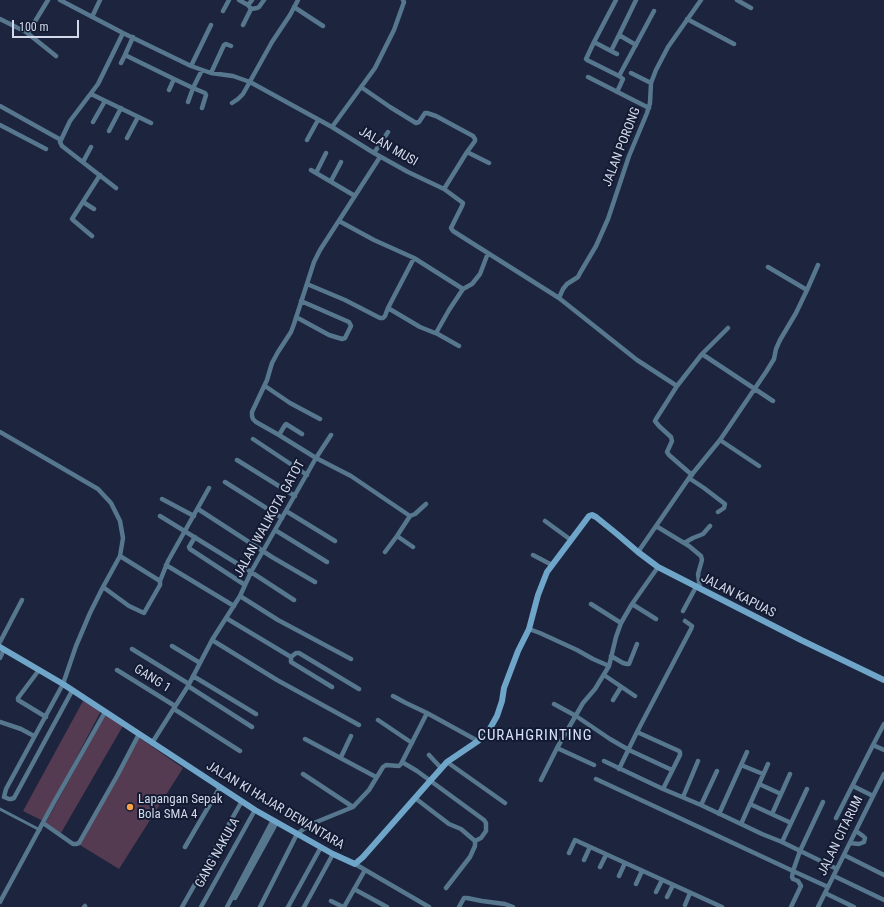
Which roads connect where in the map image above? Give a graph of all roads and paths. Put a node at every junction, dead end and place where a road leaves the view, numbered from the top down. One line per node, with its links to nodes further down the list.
1 (48, 0): 25 (street)
2 (60, 0): 19 (street, JALAN MUSI)
3 (100, 0): 19 (street)
4 (229, 0): 17 (street)
5 (239, 0): 14 (street)
6 (252, 0): 14 (street)
7 (264, 0): 14 (street)
8 (298, 0): 15 (street)
9 (403, 0): 47 (street)
10 (616, 0): 29 (street)
11 (636, 0): 27 (street)
12 (700, 0): 21 (street, JALAN PORONG)
13 (737, 0): 16 (street)
14 (250, 7): 23 (street)
15 (294, 7): 24 (street); 45 (street)
16 (751, 8)
17 (223, 11)
18 (654, 11): 31 (street)
19 (92, 17): 26 (street, JALAN MUSI)
20 (0, 19): 25 (street)
21 (687, 20): 30 (street); 46 (street, JALAN PORONG)
22 (211, 25): 38 (street)
23 (243, 25)
24 (323, 26)
25 (26, 32): 36 (street)
26 (124, 33): 28 (street, JALAN MUSI); 51 (street)
27 (618, 36): 31 (street); 33 (street)
28 (133, 37): 35 (street); 38 (street, JALAN MUSI)
29 (594, 42): 33 (street); 42 (street)
30 (734, 44)
31 (636, 45): 42 (street)
32 (231, 46): 40 (street)
33 (611, 51): 34 (street)
34 (617, 54)
35 (125, 55): 37 (street); 44 (street)
36 (56, 56)
37 (121, 63)
38 (192, 66): 39 (street, JALAN MUSI)
39 (202, 70): 40 (street, JALAN MUSI); 48 (street)
40 (211, 72): 45 (street, JALAN MUSI)
41 (631, 73): 46 (street)
42 (619, 76): 50 (street)
43 (588, 77): 50 (street)
44 (174, 79): 48 (street); 49 (street)
45 (250, 82): 54 (street); 60 (street, JALAN MUSI)
46 (651, 83): 58 (street, JALAN PORONG)
47 (361, 87): 64 (street); 72 (street)
48 (193, 88): 53 (street); 57 (street)
49 (169, 90)
50 (617, 92): 58 (street)
51 (91, 94): 52 (street); 68 (street)
52 (105, 100): 56 (street); 61 (street)
53 (188, 102)
54 (232, 103)
55 (0, 106): 68 (street)
56 (121, 108): 59 (street); 65 (street)
57 (202, 108)
58 (649, 108): 95 (street, JALAN PORONG)
59 (138, 117): 62 (street); 67 (street)
60 (318, 120): 64 (street, JALAN MUSI); 69 (street)
61 (93, 122)
62 (151, 123)
63 (0, 125): 71 (street)
64 (332, 126): 74 (street, JALAN MUSI)
65 (109, 131)
66 (388, 132): 74 (street)
67 (127, 138)
68 (61, 140): 76 (street)
69 (307, 140)
70 (91, 147): 76 (street)
71 (46, 149)
72 (467, 152): 78 (street); 82 (street)
73 (326, 153): 80 (street)
74 (374, 153): 75 (street, JALAN MUSI)
75 (380, 157): 82 (street, JALAN MUSI); 83 (street, JALAN WALIKOTA GATOT)
76 (83, 162): 79 (street)
77 (341, 162): 80 (street)
78 (489, 163)
79 (100, 175): 81 (street); 84 (street)
80 (331, 181): 83 (street)
81 (116, 188)
82 (444, 190): 88 (street, JALAN MUSI)
83 (355, 196): 86 (street, JALAN WALIKOTA GATOT)
84 (83, 202): 85 (street); 87 (street)
85 (94, 210)
86 (339, 221): 89 (street); 92 (street, JALAN WALIKOTA GATOT)
87 (92, 236)
88 (488, 253): 93 (street); 95 (street, JALAN MUSI)
89 (414, 258): 93 (street); 97 (street)
90 (818, 265): 94 (street)
91 (768, 267): 94 (street)
92 (307, 284): 96 (street, JALAN WALIKOTA GATOT); 97 (street)
93 (463, 289): 100 (street)
94 (807, 290): 105 (street)
95 (559, 298): 104 (street, JALAN MUSI)
96 (301, 301): 98 (street, JALAN WALIKOTA GATOT); 98 (street)
97 (388, 308): 100 (street)
98 (296, 317): 103 (street, JALAN WALIKOTA GATOT)
99 (728, 328): 102 (street)
100 (436, 333): 101 (street)
101 (459, 346)
102 (702, 354): 104 (street); 105 (street)
103 (265, 386): 107 (street); 110 (street, JALAN WALIKOTA GATOT)
104 (677, 386): 118 (street)
105 (755, 389): 106 (street); 113 (street)
106 (774, 401)
107 (320, 419)
108 (0, 432): 147 (street)
109 (302, 434): 110 (street)
110 (280, 435): 114 (street, JALAN WALIKOTA GATOT)
111 (330, 435): 114 (street)
112 (253, 439): 117 (street)
113 (720, 440): 116 (street); 118 (street)
114 (316, 458): 117 (street, JALAN WALIKOTA GATOT); 130 (street)
115 (237, 460): 121 (street)
116 (760, 466)
117 (307, 475): 121 (street, JALAN WALIKOTA GATOT)
118 (691, 477): 126 (street); 133 (street)
119 (226, 482): 131 (street)
120 (209, 488): 124 (street)
121 (295, 496): 125 (street, JALAN WALIKOTA GATOT)
122 (162, 499): 129 (street)
123 (426, 504): 130 (street)
124 (198, 509): 129 (street); 143 (street)
125 (286, 511): 131 (street, JALAN WALIKOTA GATOT); 140 (street)
126 (718, 512)
127 (592, 515): 139 (main road, JALAN KI HAJAR DEWANTARA); 144 (main road, JALAN KAPUAS)
128 (160, 516): 136 (street)
129 (194, 516): 136 (street)
130 (410, 516): 137 (street)
131 (282, 518): 135 (street, JALAN WALIKOTA GATOT)
132 (545, 521): 139 (street)
133 (656, 526): 141 (street); 144 (street)
134 (710, 526): 141 (street)
135 (275, 530): 143 (street, JALAN WALIKOTA GATOT); 148 (street)
136 (185, 532): 138 (street); 149 (street)
137 (397, 536): 142 (street); 145 (street)
138 (195, 537): 152 (street); 155 (street)
139 (570, 540): 150 (main road, JALAN KI HAJAR DEWANTARA)
140 (335, 541)
141 (684, 544): 156 (street)
142 (413, 547)
143 (264, 551): 152 (street, JALAN WALIKOTA GATOT); 154 (street)
144 (640, 551): 151 (main road, JALAN KAPUAS)
145 (385, 552)
146 (533, 555): 150 (street)
147 (120, 556): 153 (street); 157 (street)
148 (327, 562)
149 (166, 565): 153 (street); 163 (street)
150 (552, 565): 169 (main road, JALAN KI HAJAR DEWANTARA)
151 (658, 567): 156 (main road, JALAN KAPUAS); 162 (street)
152 (251, 572): 155 (street, JALAN WALIKOTA GATOT); 160 (street)
153 (160, 581): 157 (street)
154 (315, 582)
155 (245, 585): 158 (street, JALAN WALIKOTA GATOT)
156 (698, 586): 164 (street); 186 (main road, JALAN KAPUAS)
157 (103, 587): 187 (street)
158 (240, 596): 163 (street, JALAN WALIKOTA GATOT); 179 (street)
159 (22, 600): 171 (street)
160 (294, 600)
161 (591, 604): 168 (street)
162 (632, 604): 166 (street); 168 (street)
163 (234, 606): 165 (street, JALAN WALIKOTA GATOT)
164 (683, 611)
165 (226, 618): 170 (street, JALAN WALIKOTA GATOT); 177 (street)
166 (656, 619)
167 (685, 621): 208 (street)
168 (621, 623): 176 (street)
169 (529, 629): 181 (street); 213 (main road, JALAN KI HAJAR DEWANTARA)
170 (212, 640): 180 (street, JALAN WALIKOTA GATOT); 206 (street)
171 (0, 642)
172 (637, 644): 176 (street)
173 (172, 646): 180 (street)
174 (2, 648): 178 (street); 182 (main road, JALAN KI HAJAR DEWANTARA)
175 (132, 649): 188 (street)
176 (611, 656): 181 (street)
177 (291, 657): 189 (street); 191 (street)
178 (0, 658)
179 (351, 659)
180 (200, 663): 185 (street, JALAN WALIKOTA GATOT)
181 (609, 666): 184 (street)
182 (39, 670): 187 (main road, JALAN KI HAJAR DEWANTARA); 202 (street)
183 (117, 670): 197 (street, GANG 1)
184 (604, 675): 190 (street); 201 (street)
185 (193, 676): 188 (street, JALAN WALIKOTA GATOT); 200 (street)
186 (884, 680)
187 (63, 684): 192 (main road, JALAN KI HAJAR DEWANTARA); 202 (street)
188 (188, 685): 197 (street, JALAN WALIKOTA GATOT); 207 (street)
189 (332, 687)
190 (621, 687): 194 (street); 195 (street)
191 (359, 689)
192 (72, 691): 198 (main road, JALAN KI HAJAR DEWANTARA); 210 (street)
193 (393, 696): 199 (street)
194 (635, 696)
195 (613, 700)
196 (554, 704): 201 (street)
197 (175, 707): 214 (street, JALAN WALIKOTA GATOT); 220 (street, GANG 1)
198 (105, 712): 209 (main road, JALAN KI HAJAR DEWANTARA); 264 (street)
199 (427, 713): 213 (street); 215 (street)
200 (256, 714)
201 (576, 716): 217 (street); 218 (street)
202 (46, 717): 210 (street)
203 (378, 720): 215 (street)
204 (0, 722): 210 (street)
205 (884, 724): 216 (street)
206 (359, 725)
207 (252, 727)
208 (637, 732): 218 (street); 233 (street)
209 (139, 734): 214 (main road, JALAN KI HAJAR DEWANTARA); 264 (street)
210 (34, 736)
211 (351, 736): 223 (street)
212 (305, 739): 223 (street)
213 (478, 741): 227 (main road, JALAN KI HAJAR DEWANTARA)
214 (152, 743): 245 (main road, JALAN KI HAJAR DEWANTARA)
215 (412, 743): 226 (street)
216 (873, 745): 219 (street); 244 (street)
217 (557, 748): 229 (street); 241 (street)
218 (629, 750): 232 (street); 233 (street)
219 (884, 750)
220 (240, 751)
221 (747, 752): 230 (street)
222 (429, 755): 231 (street)
223 (341, 757): 239 (street)
224 (604, 761): 232 (street)
225 (698, 761): 250 (street)
226 (402, 762): 239 (street); 242 (street)
227 (447, 762): 231 (main road, JALAN KI HAJAR DEWANTARA); 254 (street)
228 (768, 764): 236 (street)
229 (594, 765)
230 (741, 765): 236 (street); 260 (street)
231 (441, 768): 242 (main road, JALAN KI HAJAR DEWANTARA)
232 (620, 769): 246 (street)
233 (672, 770): 246 (street)
234 (717, 771): 256 (street)
235 (304, 774): 257 (street)
236 (763, 774): 243 (street)
237 (790, 774): 248 (street)
238 (884, 774): 249 (street, JALAN CITARUM)
239 (376, 777): 257 (street)
240 (596, 779): 288 (street)
241 (541, 780)
242 (430, 781): 251 (main road, JALAN KI HAJAR DEWANTARA); 270 (street)
243 (759, 784): 248 (street); 255 (street)
244 (853, 786): 249 (street); 262 (street)
245 (220, 787): 252 (main road, JALAN KI HAJAR DEWANTARA); 274 (street)
246 (663, 789): 250 (street)
247 (807, 790): 265 (street)
248 (781, 794): 261 (street)
249 (873, 796): 268 (street, JALAN CITARUM)
250 (683, 797): 256 (street)
251 (415, 798): 270 (street); 283 (main road, JALAN KI HAJAR DEWANTARA)
252 (242, 801): 259 (main road, JALAN KI HAJAR DEWANTARA); 309 (street)
253 (823, 802): 276 (street)
254 (505, 803)
255 (750, 804): 261 (street); 266 (street)
256 (701, 805): 260 (street)
257 (353, 807): 269 (street)
258 (0, 808): 267 (street)
259 (255, 810): 263 (main road, JALAN KI HAJAR DEWANTARA); 310 (street, GANG NAKULA)
260 (718, 814): 266 (street)
261 (772, 814): 265 (street)
262 (836, 818)
263 (275, 821): 269 (main road, JALAN KI HAJAR DEWANTARA); 302 (street)
264 (43, 823): 267 (street)
265 (790, 823): 271 (street)
266 (741, 824): 271 (street)
267 (40, 830): 306 (street)
268 (856, 831): 272 (street, JALAN CITARUM); 272 (street)
269 (297, 834): 273 (main road, JALAN KI HAJAR DEWANTARA); 313 (street)
270 (475, 842): 296 (street)
271 (782, 842): 276 (street)
272 (850, 842): 280 (street, JALAN CITARUM)
273 (321, 846): 278 (main road, JALAN KI HAJAR DEWANTARA); 314 (street)
274 (185, 847)
275 (590, 847): 277 (street); 279 (street); 281 (street)
276 (800, 851): 285 (street); 288 (street)
277 (569, 853)
278 (333, 854): 283 (main road, JALAN KI HAJAR DEWANTARA); 315 (street)
279 (606, 855): 282 (street); 284 (street)
280 (844, 855): 285 (street, JALAN CITARUM); 289 (street)
281 (584, 860)
282 (625, 863): 287 (street); 290 (street)
283 (355, 864): 286 (street)
284 (600, 868)
285 (837, 869): 291 (street, JALAN CITARUM)
286 (365, 870): 297 (street); 307 (street)
287 (642, 871): 292 (street); 293 (street)
288 (792, 871): 295 (street); 323 (street)
289 (884, 875)
290 (619, 876)
291 (834, 876): 295 (street, JALAN CITARUM); 304 (street)
292 (662, 880): 294 (street); 298 (street)
293 (636, 884)
294 (673, 885): 299 (street); 301 (street)
295 (828, 887): 300 (street, JALAN CITARUM)
296 (446, 888)
297 (354, 889): 316 (street); 317 (street)
298 (656, 892)
299 (690, 892): 305 (street); 308 (street)
300 (825, 894): 324 (street, JALAN CITARUM); 325 (street)
301 (667, 897)
302 (232, 900): 311 (street); 312 (street)
303 (331, 900): 316 (street)
304 (884, 900)
305 (709, 901): 321 (street); 322 (street)
306 (0, 902)
307 (420, 905): 318 (street)
308 (684, 905)
309 (182, 907)
310 (201, 907)
311 (227, 907)
312 (230, 907)
313 (260, 907)
314 (288, 907)
315 (304, 907)
316 (344, 907)
317 (387, 907)
318 (429, 907)
319 (459, 907): 320 (street)
320 (513, 907)
321 (707, 907)
322 (722, 907)
323 (791, 907)
324 (818, 907)
325 (854, 907)

